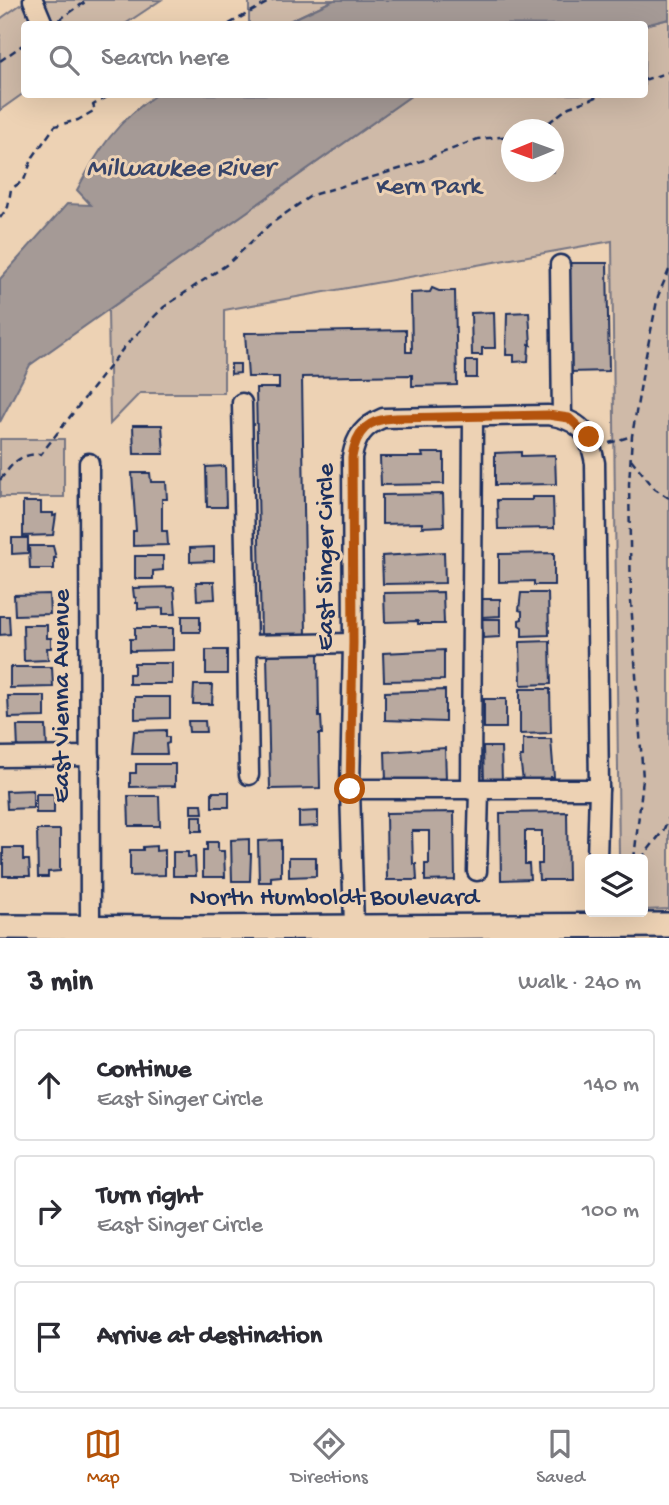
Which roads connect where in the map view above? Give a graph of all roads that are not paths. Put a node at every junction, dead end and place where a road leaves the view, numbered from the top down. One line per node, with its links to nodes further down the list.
1 (33, 0): 2 (street)
2 (42, 21)
3 (560, 265): 6 (street)
4 (242, 403): 9 (street)
5 (473, 417): 6 (street, East Singer Circle); 8 (street, East Singer Circle); 15 (street)
6 (562, 417): 14 (street)
7 (89, 463): 10 (street, East Vienna Avenue)
8 (353, 643): 9 (street); 13 (street, East Singer Circle)
9 (247, 645): 12 (street)
10 (90, 756): 11 (street); 22 (street, East Vienna Avenue)
11 (0, 757)
12 (249, 775)
13 (350, 789): 15 (street); 21 (street, East Singer Circle)
14 (599, 789): 15 (street); 16 (street)
15 (475, 790): 17 (street)
16 (597, 854)
17 (477, 871)
18 (595, 918): 19 (main road, North Humboldt Boulevard); 21 (main road, North Humboldt Boulevard)
19 (669, 925)
20 (0, 927): 22 (main road, North Humboldt Boulevard)
21 (354, 927): 23 (main road, North Humboldt Boulevard)
22 (90, 928): 23 (main road, North Humboldt Boulevard)
23 (210, 933)

